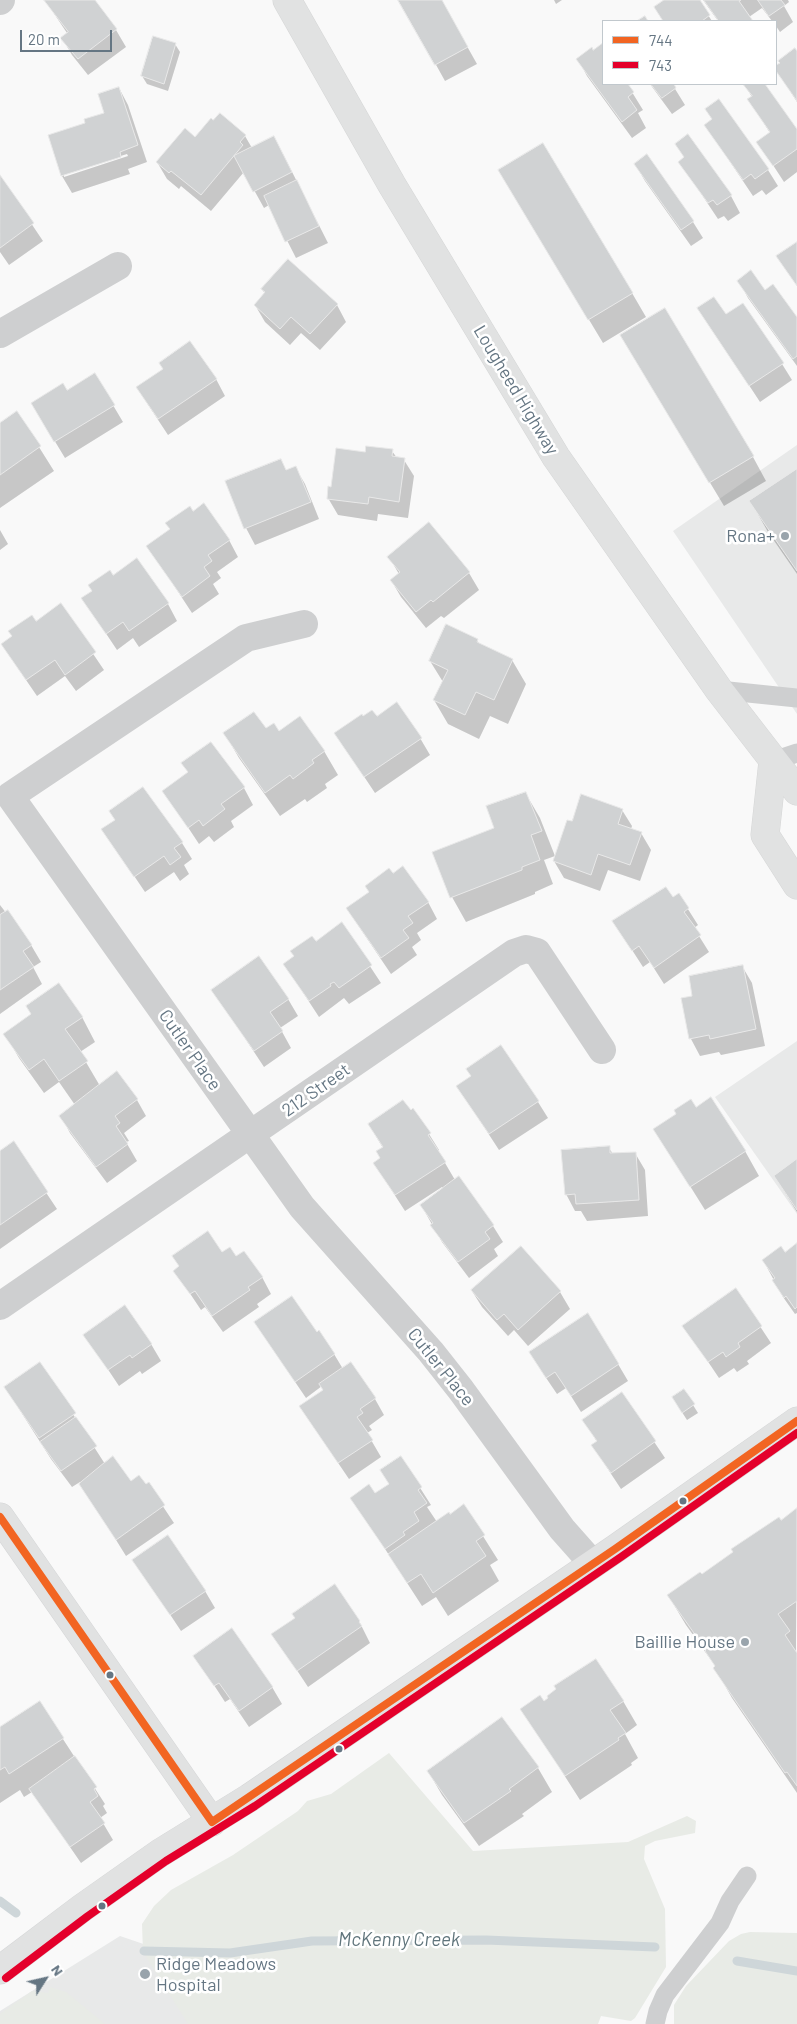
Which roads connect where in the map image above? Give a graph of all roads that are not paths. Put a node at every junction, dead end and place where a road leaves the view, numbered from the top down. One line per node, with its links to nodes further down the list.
1 (287, 0): 5 (main road, Lougheed Highway)
2 (118, 266): 3 (street)
3 (0, 334)
4 (304, 624): 11 (street, Cutler Place)
5 (719, 690): 6 (lane); 7 (main road, Lougheed Highway)
6 (797, 698)
7 (785, 757): 8 (main road, Lougheed Highway); 9 (main road)
8 (797, 791)
9 (797, 885)
10 (602, 1050): 11 (street, 212 Street)
11 (250, 1135): 12 (street, 212 Street); 15 (street, Cutler Place)
12 (0, 1306)
13 (797, 1421): 15 (main road)
14 (0, 1516): 16 (main road)
15 (593, 1564): 16 (main road)
16 (212, 1822): 18 (main road)
17 (747, 1876): 19 (lane)
18 (0, 1970)
19 (655, 2024)

